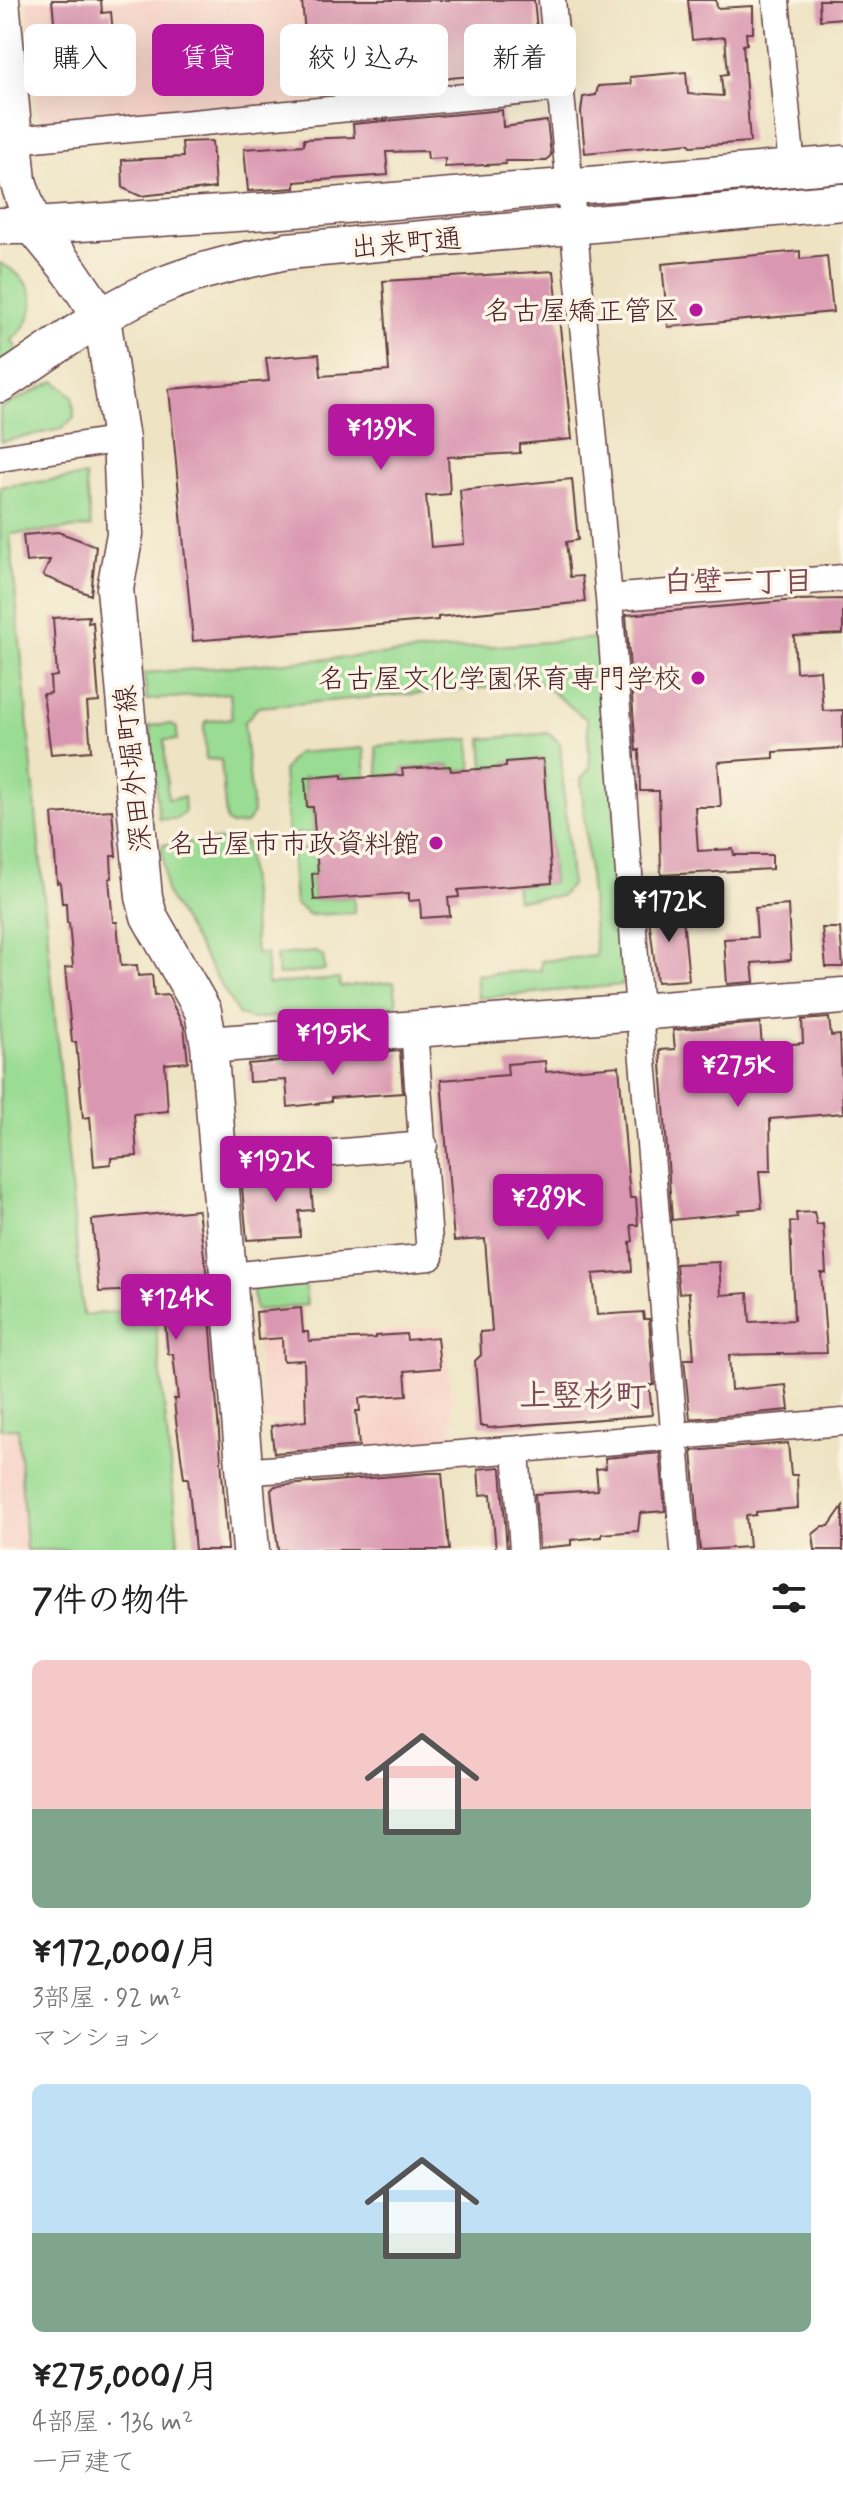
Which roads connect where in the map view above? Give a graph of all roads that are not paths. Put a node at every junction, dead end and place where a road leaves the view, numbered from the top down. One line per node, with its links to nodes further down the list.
1 (1, 0): 7 (street, 深田外堀町線)
2 (552, 0): 4 (street)
3 (776, 0): 9 (street)
4 (554, 24)
5 (476, 96): 7 (street)
6 (561, 96): 10 (street)
7 (14, 140): 12 (street, 深田外堀町線)
8 (843, 164): 9 (street, 出来町通)
9 (792, 168): 10 (street, 出来町通)
10 (570, 188): 12 (street, 出来町通); 13 (street)
11 (843, 202): 13 (street, 出来町通)
12 (16, 226): 14 (street, 深田外堀町線)
13 (575, 227): 14 (street, 出来町通); 19 (street)
14 (102, 318): 15 (street, 出来町通); 16 (street, 深田外堀町線)
15 (0, 384)
16 (121, 439): 17 (street); 23 (street, 深田外堀町線)
17 (0, 458)
18 (843, 578): 19 (street)
19 (609, 598): 21 (street)
20 (843, 996): 21 (street)
21 (639, 1012): 22 (street); 28 (street)
22 (414, 1027): 23 (street); 24 (street)
23 (209, 1045): 25 (street, 深田外堀町線)
24 (424, 1145): 25 (street); 26 (street)
25 (218, 1163): 26 (street, 深田外堀町線)
26 (228, 1276): 30 (street, 深田外堀町線)
27 (843, 1422): 28 (street)
28 (675, 1436): 29 (street); 33 (street)
29 (516, 1450): 30 (street); 32 (street)
30 (244, 1472): 31 (street, 深田外堀町線)
31 (251, 1550)
32 (523, 1550)
33 (684, 1550)

